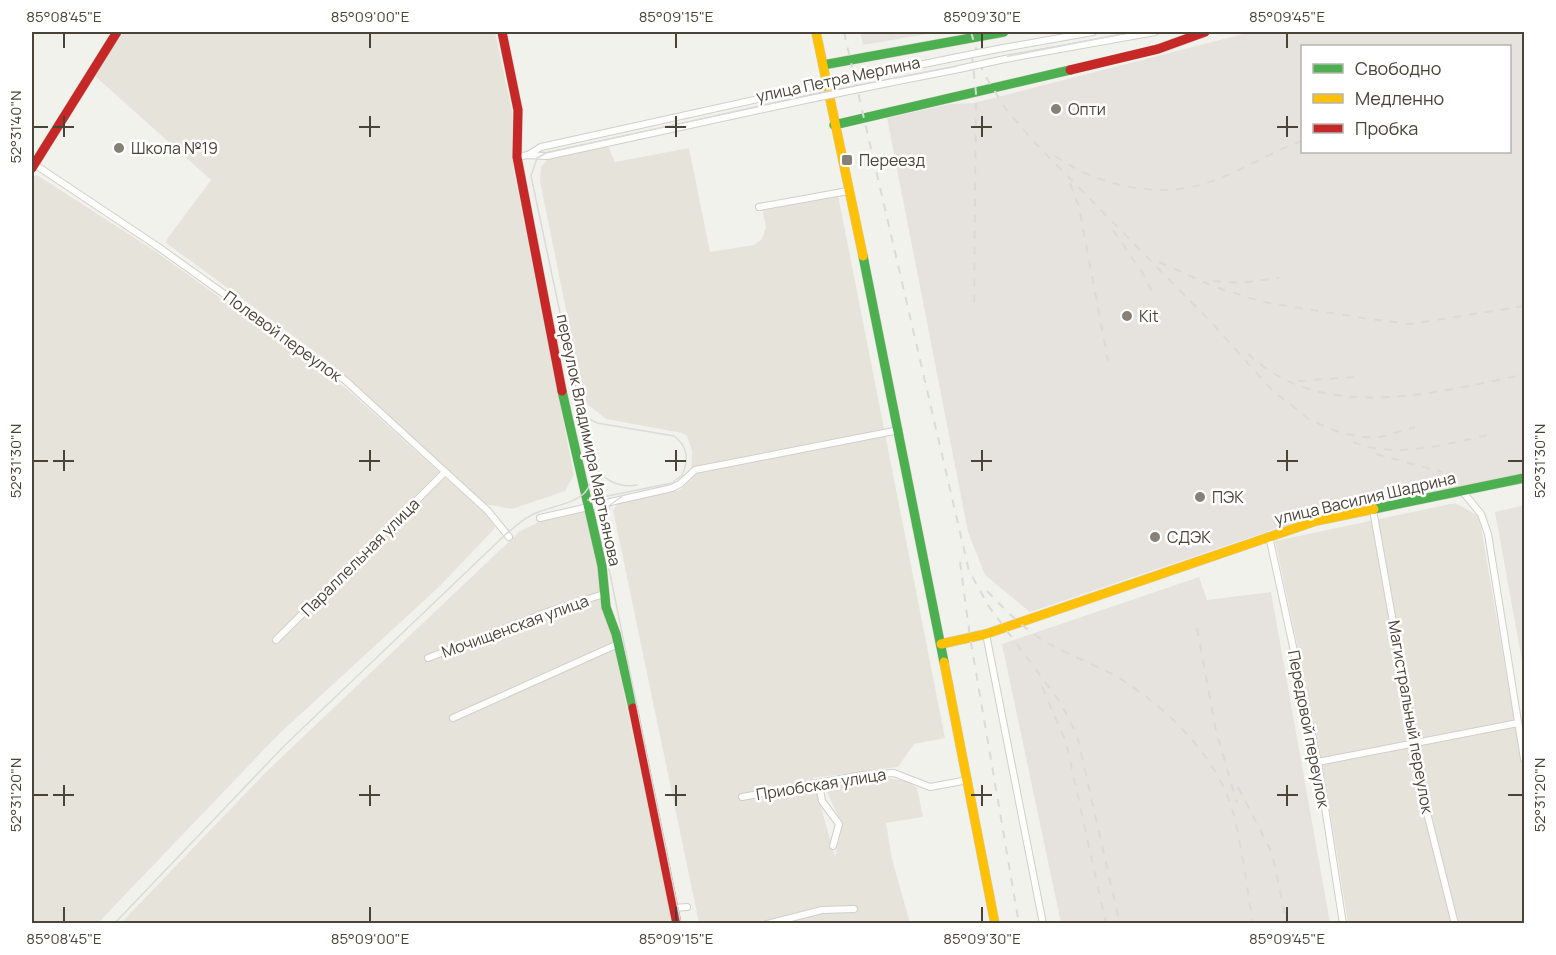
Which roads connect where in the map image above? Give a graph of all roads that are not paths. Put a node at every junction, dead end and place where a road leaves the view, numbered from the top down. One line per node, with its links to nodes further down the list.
1 (117, 32): 12 (street)
2 (501, 32): 11 (street, переулок Владимира Мартьянова)
3 (816, 32): 8 (street)
4 (1004, 32): 8 (street, улица Петра Мерлина)
5 (1093, 32): 10 (street, улица Петра Мерлина, bridge)
6 (1155, 32): 10 (street, улица Петра Мерлина, bridge)
7 (1205, 32): 9 (street)
8 (823, 65): 9 (street)
9 (834, 125): 13 (street)
10 (528, 155): 11 (street, улица Петра Мерлина)
11 (517, 157): 19 (street, переулок Владимира Мартьянова)
12 (33, 166): 16 (street, Полевой переулок)
13 (848, 191): 14 (street); 15 (street)
14 (759, 207)
15 (899, 430): 19 (street); 28 (street)
16 (444, 473): 23 (street, Полевой переулок); 26 (street, Параллельная улица)
17 (1524, 478): 18 (street, улица Василия Шадрина)
18 (1462, 491): 20 (street, улица Василия Шадрина); 31 (street)
19 (588, 505): 21 (street); 24 (street, переулок Владимира Мартьянова)
20 (1372, 510): 22 (street, улица Василия Шадрина); 32 (street, Магистральный переулок)
21 (540, 518)
22 (1269, 535): 25 (street, улица Василия Шадрина); 34 (street, Передовой переулок)
23 (509, 537)
24 (604, 594): 27 (street, переулок Владимира Мартьянова); 29 (street, Мочищенская улица)
25 (986, 634): 28 (street, улица Василия Шадрина); 45 (street)
26 (276, 640)
27 (618, 644): 30 (street); 40 (street, переулок Владимира Мартьянова)
28 (941, 644): 35 (street)
29 (428, 658)
30 (453, 718)
31 (1518, 723): 32 (street); 33 (street)
32 (1414, 743): 34 (street); 47 (street, Магистральный переулок)
33 (1524, 759)
34 (1318, 762): 46 (street, Передовой переулок)
35 (968, 780): 36 (street, Приобская улица); 44 (street)
36 (819, 783): 37 (street, Приобская улица); 38 (street)
37 (742, 797)
38 (833, 846)
39 (687, 907): 40 (street)
40 (674, 908): 42 (street, переулок Владимира Мартьянова)
41 (854, 909): 43 (street)
42 (677, 924)
43 (767, 924)
44 (995, 924)
45 (1043, 924)
46 (1343, 924)
47 (1455, 924)

